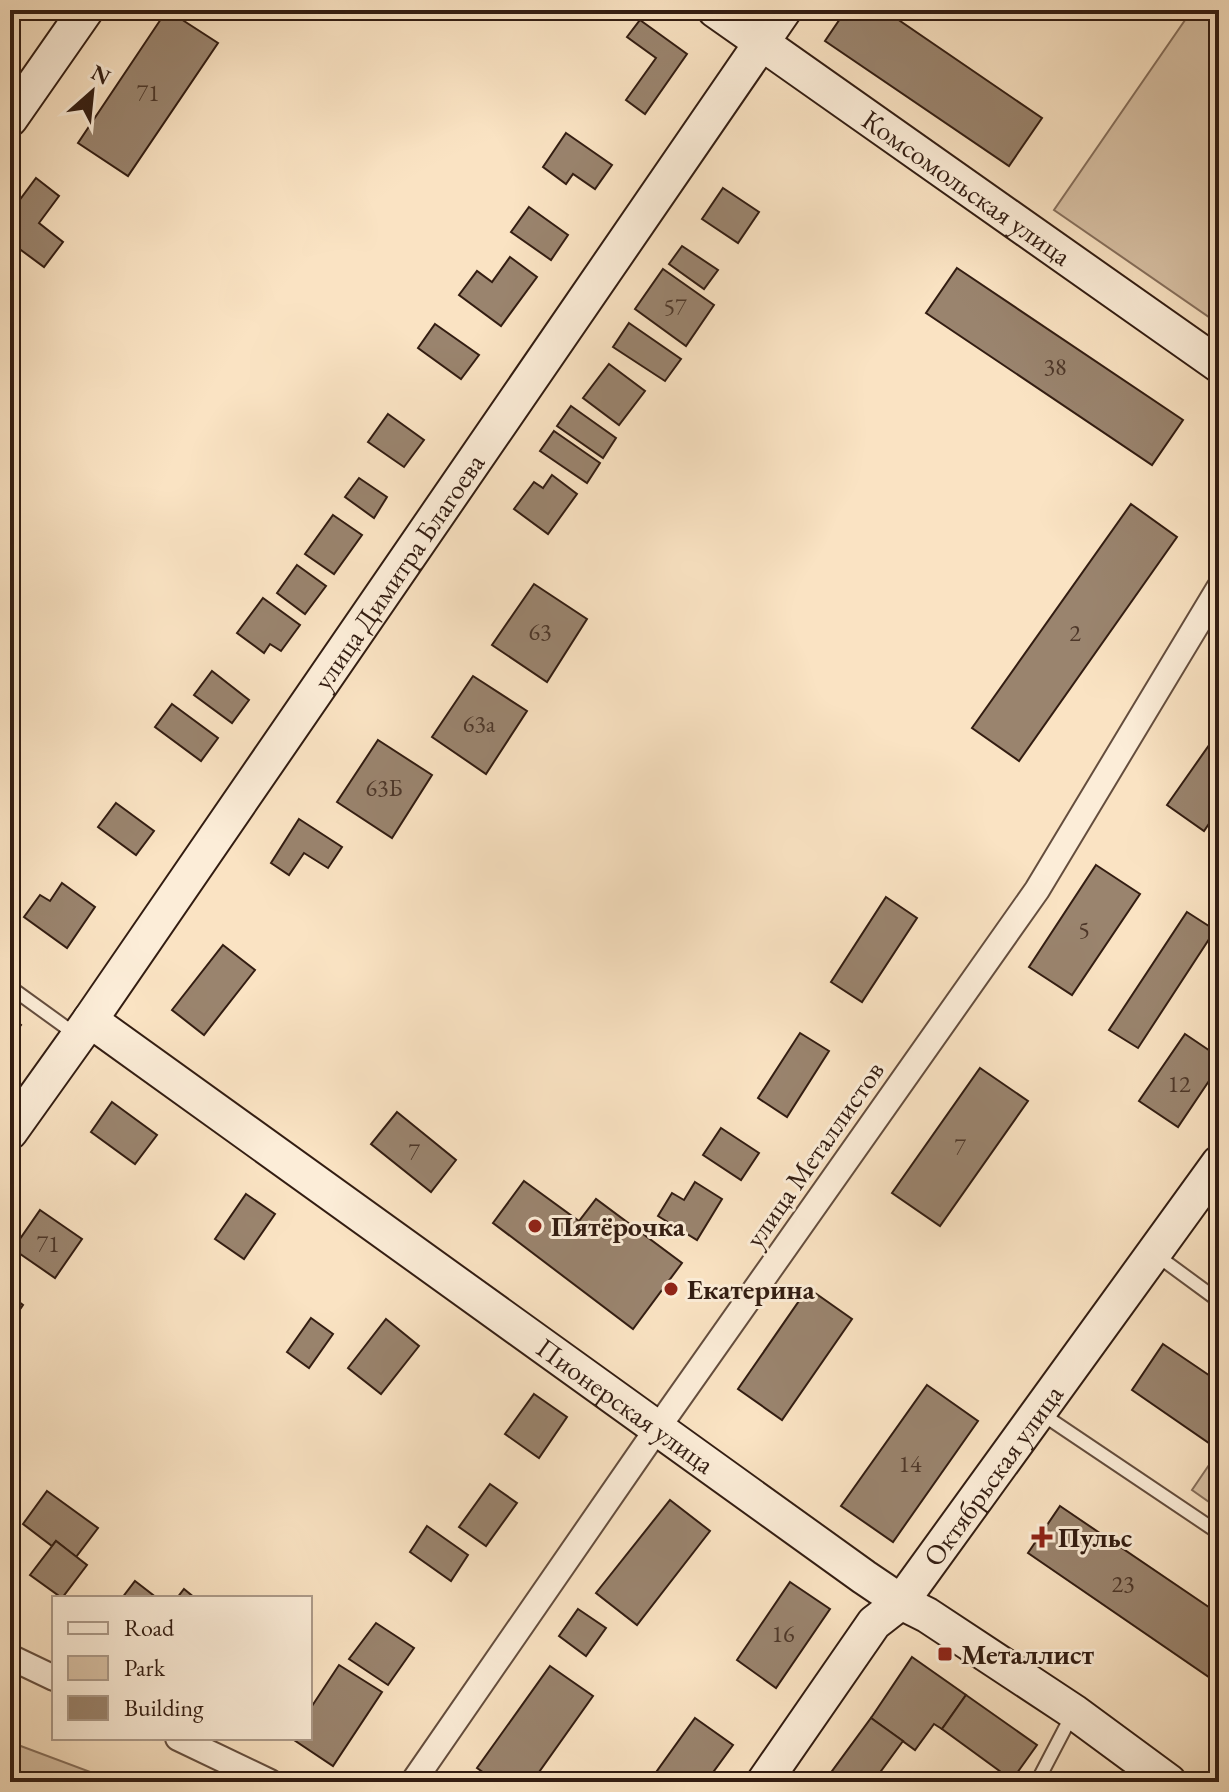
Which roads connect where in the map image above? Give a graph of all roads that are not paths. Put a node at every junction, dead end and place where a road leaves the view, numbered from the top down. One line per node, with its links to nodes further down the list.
1 (86, 10): 5 (street)
2 (715, 10): 4 (street, Комсомольская улица)
3 (784, 10): 4 (street, улица Димитра Благоева)
4 (761, 43): 6 (street, Комсомольская улица); 9 (street, улица Димитра Благоева)
5 (10, 119)
6 (1219, 365)
7 (1219, 588): 15 (street, улица Металлистов)
8 (10, 987): 9 (lane)
9 (84, 1028): 10 (street, улица Димитра Благоева); 15 (street, Пионерская улица)
10 (10, 1132)
11 (1219, 1163): 12 (street, Октябрьская улица)
12 (1155, 1254): 13 (lane); 14 (street, Октябрьская улица)
13 (1219, 1301)
14 (1039, 1412): 16 (lane); 17 (street, Октябрьская улица)
15 (657, 1429): 17 (street, Пионерская улица); 23 (street, улица Металлистов)
16 (1219, 1533)
17 (901, 1602): 20 (street, Пионерская улица); 24 (street, Октябрьская улица)
18 (10, 1657): 19 (street)
19 (52, 1677)
20 (1074, 1712): 25 (lane); 26 (street, Пионерская улица)
21 (182, 1740): 22 (street)
22 (270, 1782)
23 (413, 1782)
24 (764, 1782)
25 (1037, 1782)
26 (1169, 1782)

